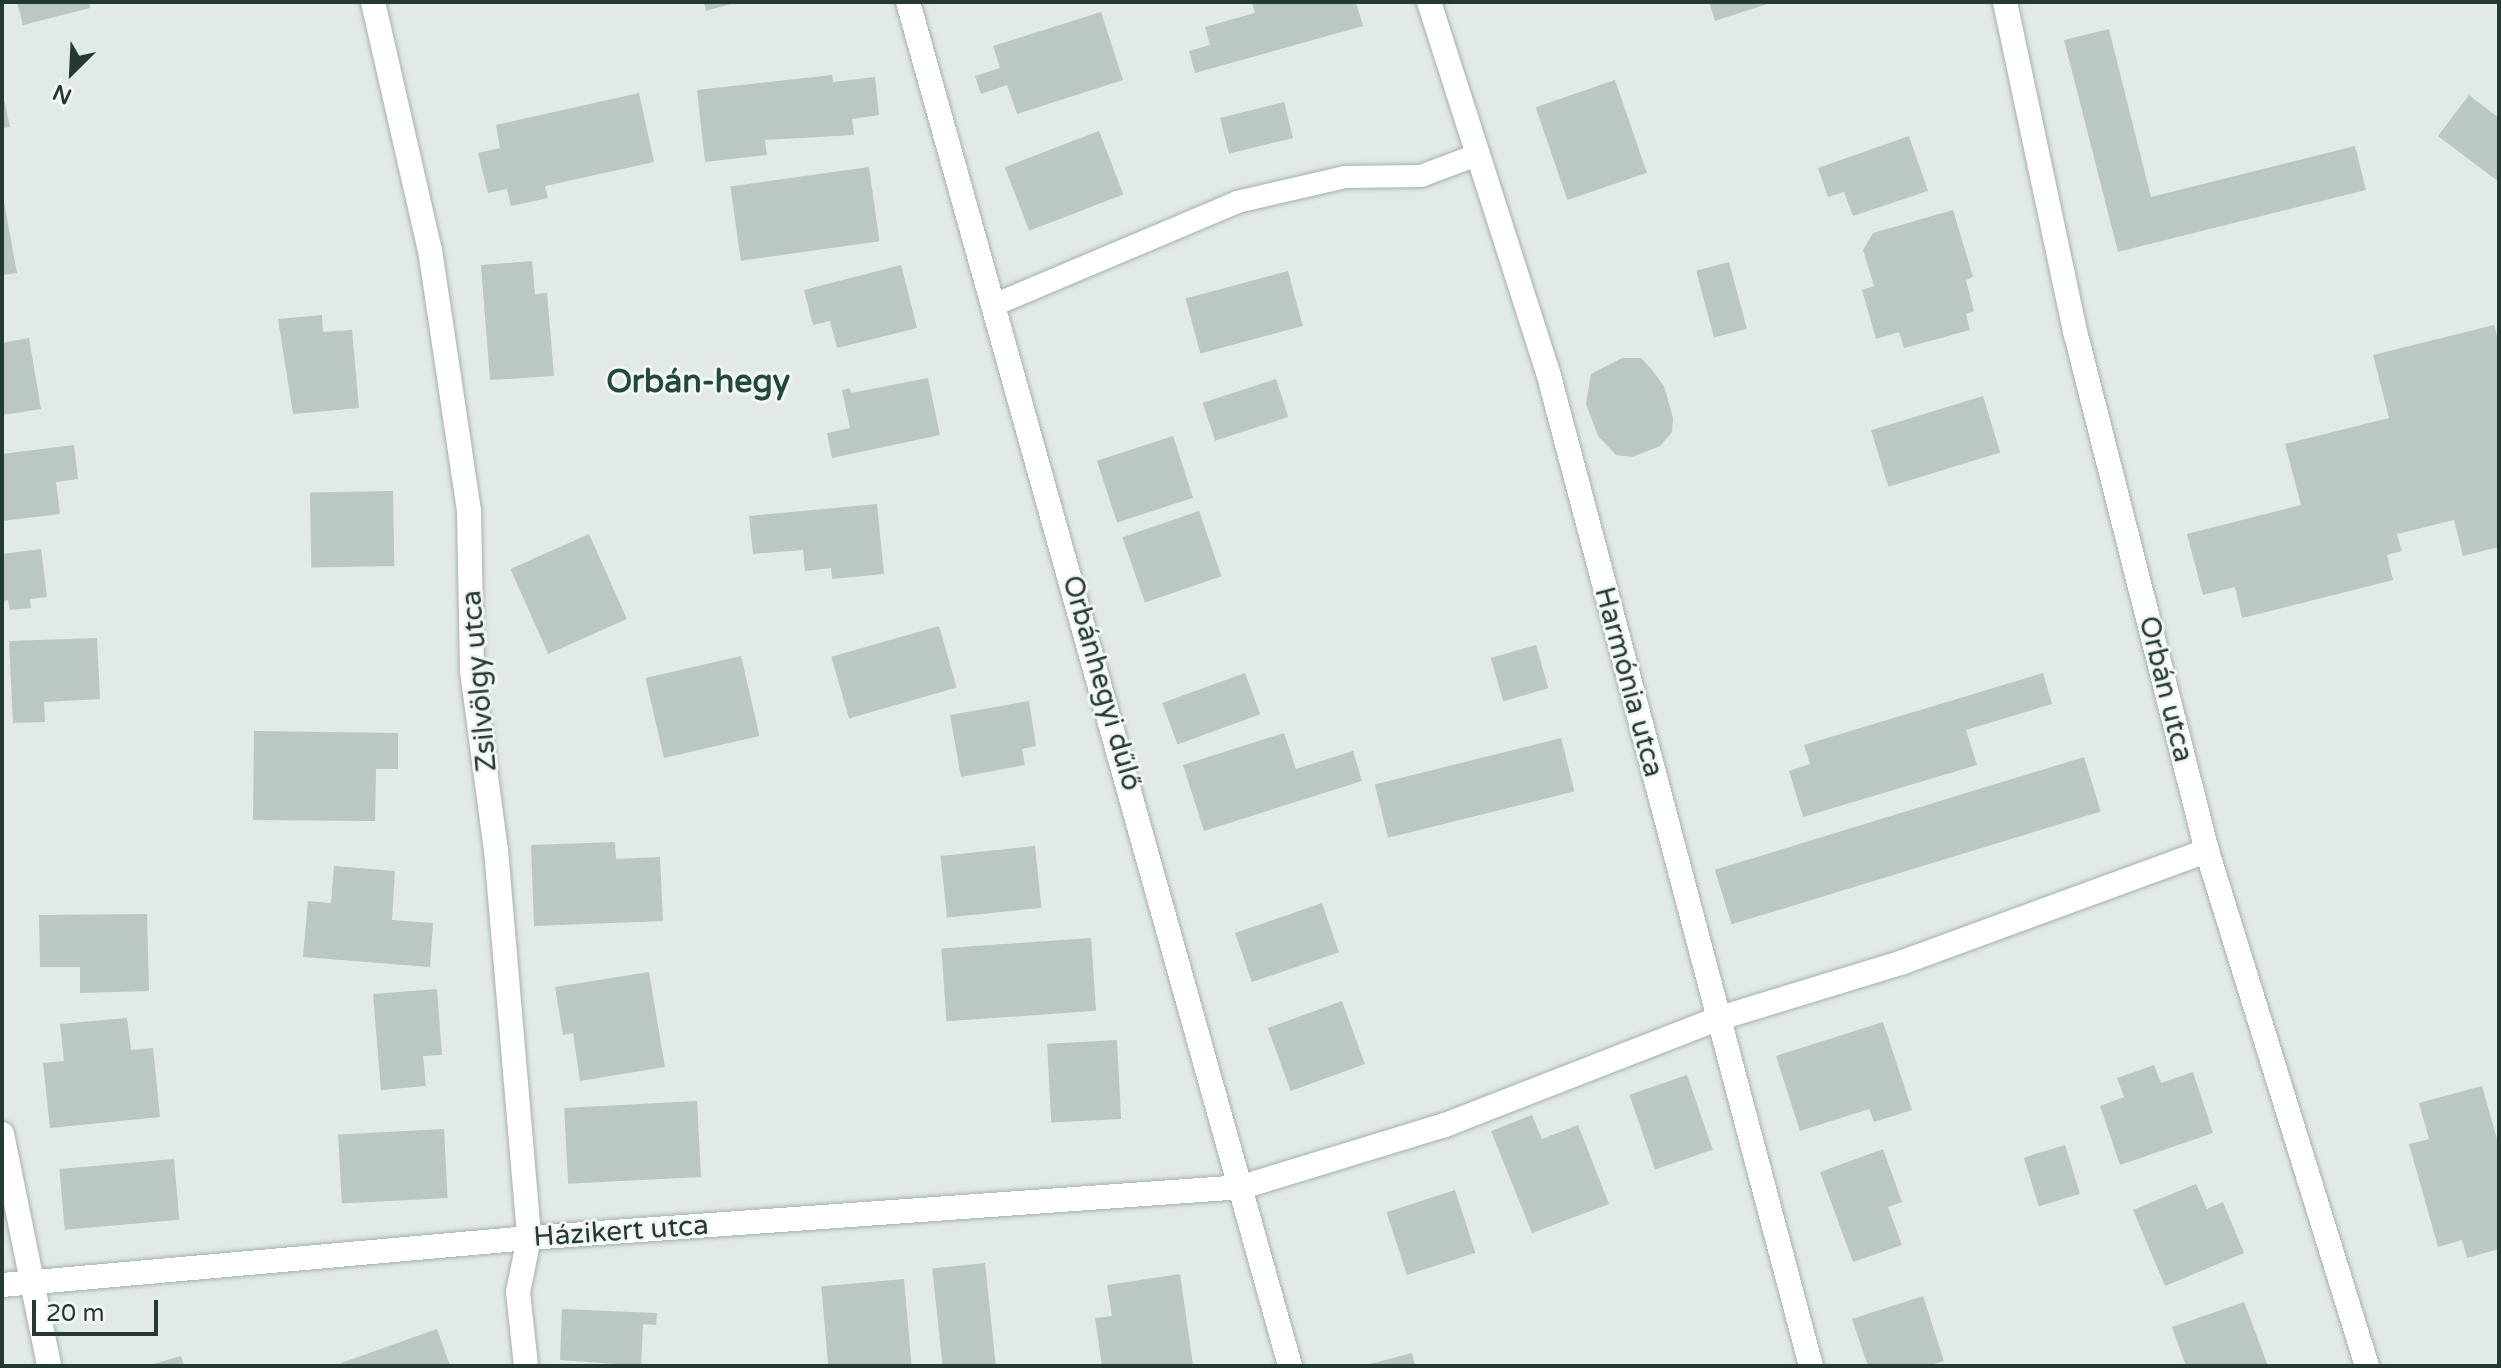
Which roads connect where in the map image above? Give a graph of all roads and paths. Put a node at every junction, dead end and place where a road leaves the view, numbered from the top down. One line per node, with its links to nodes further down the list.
1 (373, 2): 11 (street, Zsilvölgy utca)
2 (908, 2): 6 (street, Orbánhegyi dűlő)
3 (1429, 2): 5 (street, Harmónia utca)
4 (2005, 2): 7 (street, Orbán utca)
5 (1474, 156): 6 (lane); 8 (street, Harmónia utca)
6 (996, 304): 10 (street, Orbánhegyi dűlő)
7 (2207, 851): 8 (street, Házikert utca); 18 (street, Orbán utca)
8 (1717, 1019): 10 (street, Házikert utca); 17 (street, Harmónia utca)
9 (2, 1134): 12 (street)
10 (1242, 1187): 11 (street, Házikert utca); 16 (street, Orbánhegyi dűlő)
11 (529, 1238): 12 (street, Házikert utca); 15 (street, Zsilvölgy utca)
12 (31, 1280): 13 (street, Házikert utca); 14 (street)
13 (2, 1285)
14 (49, 1366)
15 (526, 1366)
16 (1290, 1366)
17 (1811, 1366)
18 (2367, 1366)

